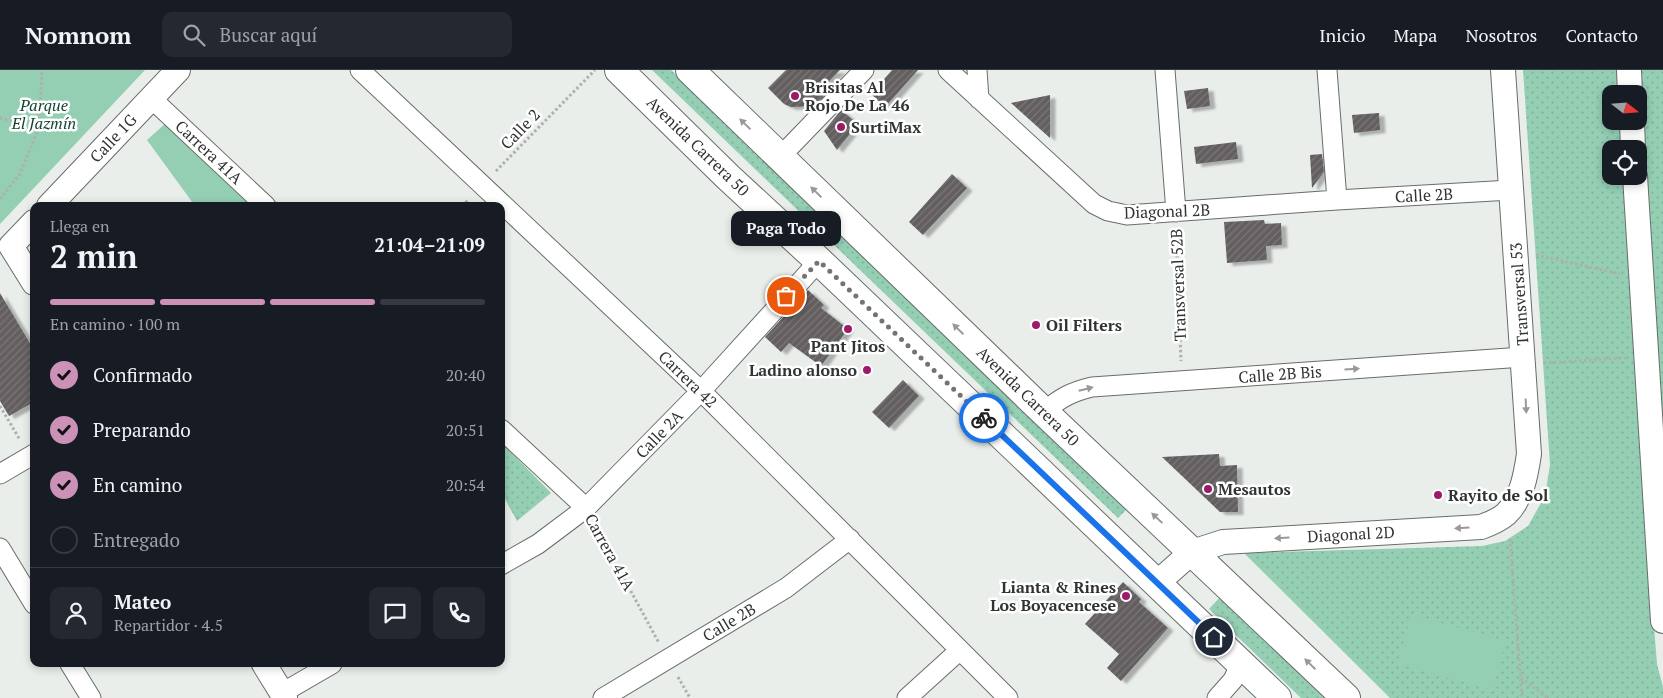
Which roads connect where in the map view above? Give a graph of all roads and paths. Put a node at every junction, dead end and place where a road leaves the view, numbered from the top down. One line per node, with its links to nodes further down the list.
1 (41, 70): 18 (path)
2 (178, 70): 15 (street, Calle 1G)
3 (360, 70): 21 (street, Carrera 42)
4 (596, 70): 21 (path, Calle 2)
5 (619, 70): 33 (main road, Avenida Carrera 50)
6 (690, 70): 19 (main road, Avenida Carrera 50, one-way to 6)
7 (864, 70): 19 (street)
8 (948, 70): 16 (street, Diagonal 2B)
9 (977, 70): 16 (street)
10 (1165, 70): 30 (street, Transversal 52B)
11 (1327, 70): 24 (street)
12 (1503, 70): 22 (street, Transversal 53)
13 (1628, 70): 14 (street)
14 (1629, 85)
15 (151, 98): 25 (street, Calle 1G); 26 (street, Carrera 41A)
16 (978, 99): 30 (street, Diagonal 2B)
17 (0, 118): 18 (path)
18 (39, 127): 23 (path)
19 (780, 158): 41 (main road, Avenida Carrera 50, one-way to 19)
20 (1636, 185): 35 (street)
21 (482, 186): 27 (path, Calle 2); 28 (street, Carrera 42)
22 (1511, 190): 24 (street, Calle 2B); 37 (street, Transversal 53)
23 (0, 198)
24 (1337, 200): 30 (street, Diagonal 2B)
25 (53, 202)
26 (262, 202)
27 (466, 202)
28 (499, 202)
29 (505, 208): 39 (street, Carrera 42)
30 (1176, 212): 38 (path, Transversal 52B)
31 (30, 226): 34 (street)
32 (1531, 254): 35 (path)
33 (819, 261): 39 (street, Calle 2A); 52 (main road, Avenida Carrera 50)
34 (30, 277)
35 (1642, 278): 36 (street)
36 (1646, 356): 37 (path); 54 (street)
37 (1524, 361): 38 (street, Calle 2B Bis, one-way to 37); 47 (street, Transversal 53, one-way to 47)
38 (1181, 381): 41 (street, Calle 2B Bis, one-way to 38)
39 (701, 391): 46 (street, Calle 2A); 48 (street, Carrera 42)
40 (0, 406): 43 (path)
41 (1044, 412): 50 (main road, Avenida Carrera 50, one-way to 41)
42 (505, 432): 46 (street, Carrera 41A)
43 (30, 452)
44 (30, 456): 45 (street)
45 (0, 474)
46 (586, 508): 51 (street, Calle 2A); 56 (path, Carrera 41A)
47 (1508, 523): 50 (street, Diagonal 2D, one-way to 50); 61 (path)
48 (850, 539): 55 (street, Carrera 42); 56 (street, Calle 2B)
49 (0, 548): 53 (street)
50 (1192, 552): 52 (street); 70 (main road, Avenida Carrera 50, one-way to 50)
51 (505, 564)
52 (1157, 583): 57 (main road, Avenida Carrera 50)
53 (30, 597)
54 (1663, 621)
55 (960, 650): 66 (street); 67 (street, Carrera 42)
56 (668, 659): 64 (street, Calle 2B); 65 (path, Carrera 41A)
57 (1241, 663): 68 (street); 69 (main road, Avenida Carrera 50)
58 (72, 667): 63 (street)
59 (266, 667): 62 (street)
60 (327, 667): 62 (street)
61 (1521, 678): 71 (path); 72 (path)
62 (283, 695)
63 (91, 698)
64 (603, 698)
65 (690, 698)
66 (908, 698)
67 (1008, 698)
68 (1217, 698)
69 (1277, 698)
70 (1346, 698)
71 (1522, 698)
72 (1548, 698)

